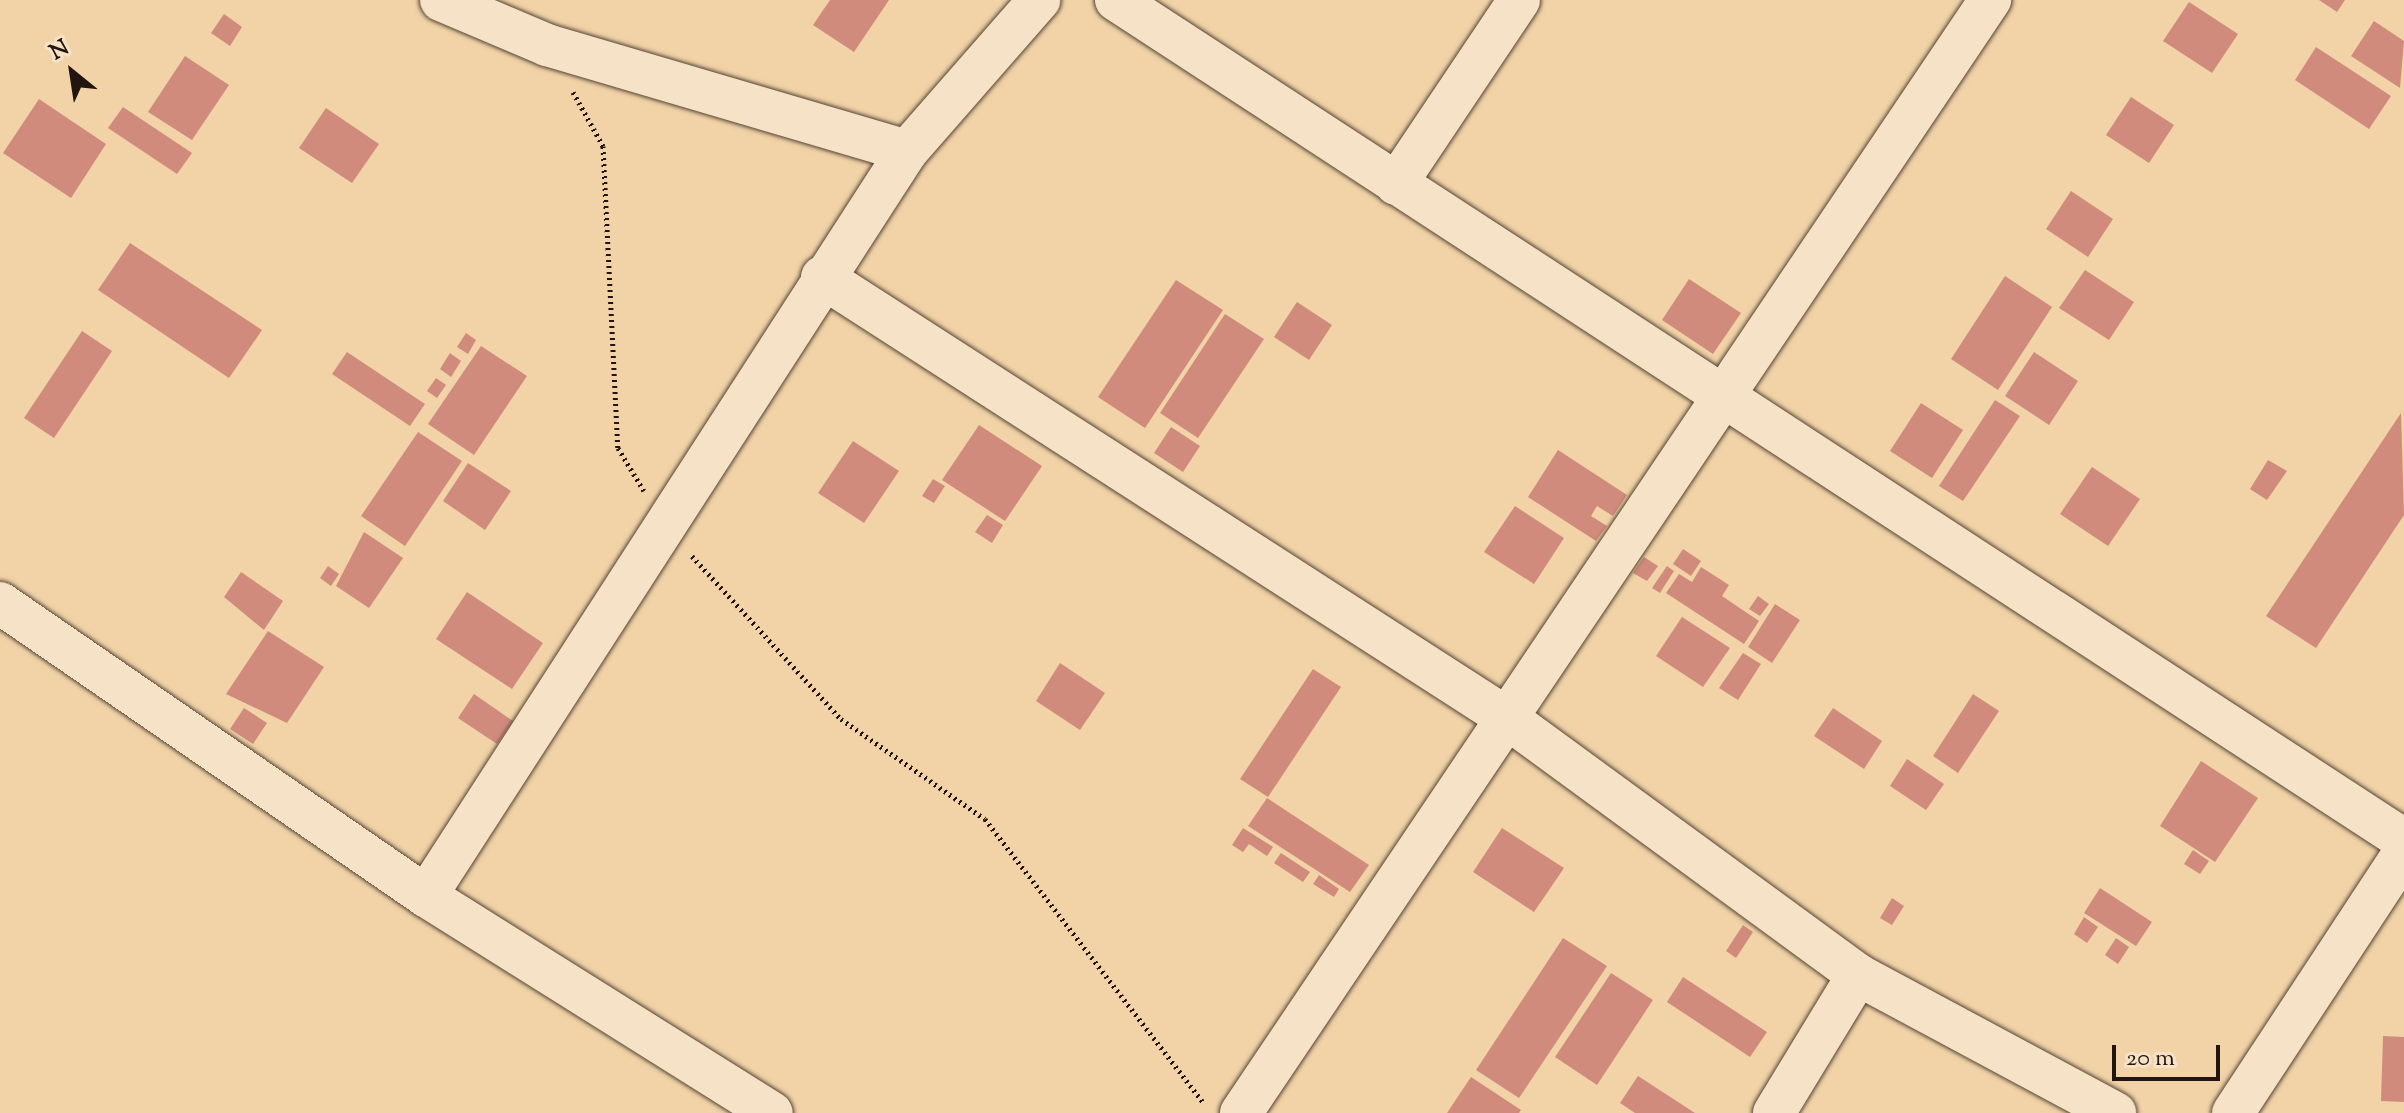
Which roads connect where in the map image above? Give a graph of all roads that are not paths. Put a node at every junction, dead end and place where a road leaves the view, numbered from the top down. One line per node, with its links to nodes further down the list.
1 (441, 0): 6 (street)
2 (1039, 0): 6 (street)
3 (1116, 0): 7 (street)
4 (1519, 0): 7 (street)
5 (1990, 0): 9 (street)
6 (907, 151): 8 (street)
7 (1396, 184): 9 (street)
8 (822, 277): 11 (street); 14 (street)
9 (1722, 399): 11 (street); 12 (street)
10 (0, 603): 14 (street)
11 (1507, 718): 15 (street); 17 (street)
12 (2404, 840)
13 (2404, 853): 20 (street)
14 (426, 896): 16 (street)
15 (1858, 975): 18 (street); 19 (street)
16 (772, 1113)
17 (1241, 1113)
18 (1774, 1113)
19 (2115, 1113)
20 (2233, 1113)

